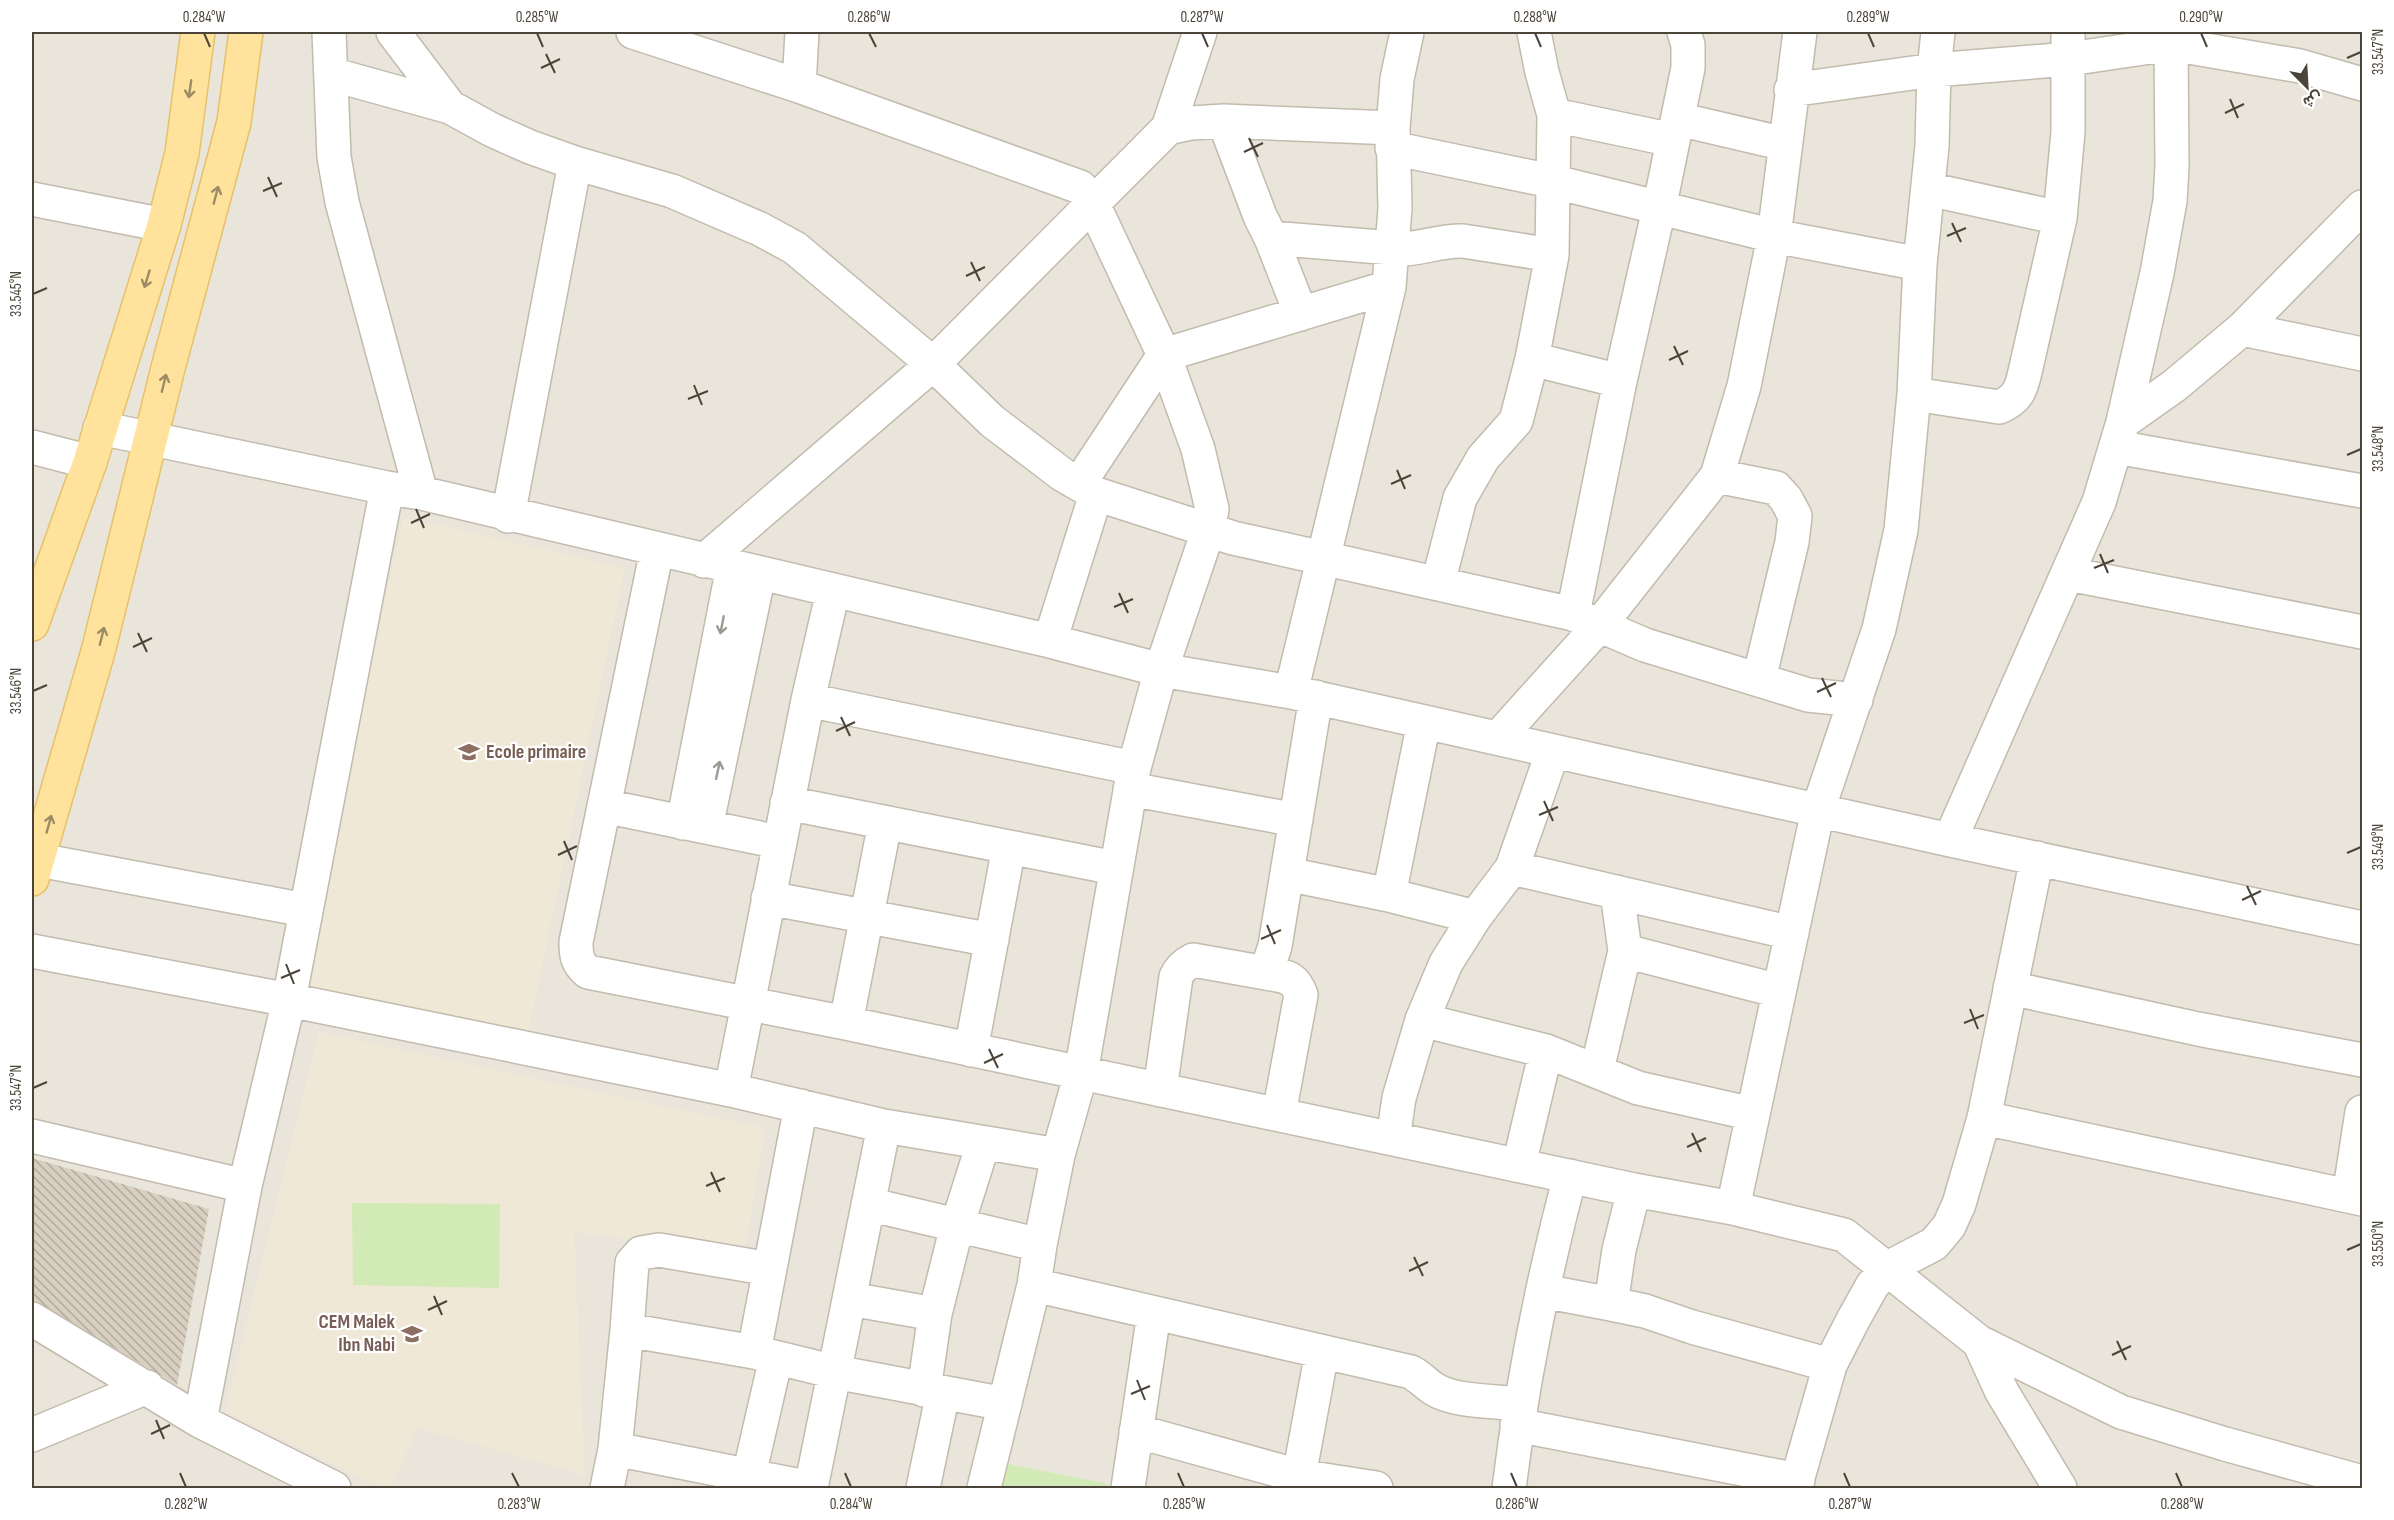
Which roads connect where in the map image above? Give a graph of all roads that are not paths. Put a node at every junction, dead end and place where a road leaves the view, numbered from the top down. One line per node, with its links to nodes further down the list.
1 (198, 32): 35 (main road, one-way to 35)
2 (246, 32): 52 (main road, one-way to 2)
3 (330, 32): 16 (street)
4 (393, 32): 20 (street)
5 (633, 32): 18 (street)
6 (802, 32): 18 (street)
7 (1200, 32): 23 (street)
8 (1407, 32): 25 (street)
9 (1684, 32): 24 (street)
10 (1800, 32): 19 (street)
11 (1938, 32): 15 (street)
12 (1537, 35): 21 (street)
13 (2172, 38): 14 (street); 17 (street); 51 (street)
14 (2068, 45): 15 (street); 34 (street)
15 (1934, 70): 19 (street); 29 (street)
16 (331, 74): 20 (street); 59 (street)
17 (2362, 84)
18 (799, 86): 31 (street)
19 (1791, 90): 26 (street)
20 (450, 107): 27 (street)
21 (1554, 115): 24 (street); 28 (street)
22 (1224, 121): 23 (street); 25 (street); 37 (street)
23 (1168, 128): 31 (street)
24 (1676, 130): 26 (street); 33 (street)
25 (1392, 138): 28 (street); 38 (street)
26 (1785, 144): 36 (street)
27 (576, 163): 47 (street); 60 (street)
28 (1551, 181): 33 (street); 39 (street)
29 (1928, 189): 34 (street); 40 (street)
30 (32, 199): 35 (street)
31 (1093, 204): 45 (street); 47 (street)
32 (2362, 207): 43 (street)
33 (1659, 209): 36 (street); 48 (street)
34 (2060, 218): 49 (street)
35 (164, 225): 50 (main road, one-way to 50)
36 (1774, 236): 40 (street); 55 (street)
37 (1271, 238): 38 (street); 42 (street)
38 (1392, 247): 39 (street); 41 (street)
39 (1552, 255): 46 (street)
40 (1920, 264): 49 (street)
41 (1389, 287): 42 (street); 63 (street)
42 (1301, 314): 45 (street)
43 (2242, 330): 44 (street); 51 (street)
44 (2362, 354)
45 (1164, 355): 57 (street); 61 (street)
46 (1532, 359): 48 (street); 66 (street)
47 (933, 364): 57 (street); 64 (street)
48 (1620, 381): 68 (street)
49 (1914, 394): 76 (street)
50 (100, 428): 52 (street); 54 (main road)
51 (2119, 434): 58 (street); 65 (street)
52 (150, 440): 56 (street); 93 (main road, one-way to 52)
53 (32, 447): 54 (street)
54 (90, 462): 69 (main road)
55 (1718, 476): 68 (street); 73 (street)
56 (387, 489): 59 (street); 98 (street)
57 (1088, 489): 61 (street); 71 (street)
58 (2362, 491)
59 (421, 494): 60 (street)
60 (508, 516): 62 (street)
61 (1209, 531): 63 (street); 72 (street)
62 (657, 550): 64 (street); 82 (street)
63 (1325, 557): 66 (street); 74 (street)
64 (732, 567): 67 (street); 86 (street)
65 (2069, 574): 70 (street); 87 (street)
66 (1438, 583): 68 (street)
67 (833, 591): 71 (street); 75 (street)
68 (1586, 620): 73 (street); 78 (street)
69 (32, 624)
70 (2362, 632)
71 (1050, 641): 72 (street)
72 (1161, 670): 74 (street); 80 (street)
73 (1759, 679): 76 (street)
74 (1304, 695): 77 (street); 84 (street)
75 (808, 700): 80 (street); 81 (street)
76 (1856, 700): 83 (street)
77 (1424, 722): 78 (street); 96 (street)
78 (1498, 738): 79 (street)
79 (1554, 751): 83 (street); 92 (street)
80 (1132, 778): 84 (street); 91 (street)
81 (787, 803): 85 (street); 88 (street)
82 (604, 806): 86 (street); 110 (street)
83 (1818, 810): 87 (street); 102 (street)
84 (1296, 820): 94 (street)
85 (885, 823): 89 (street); 99 (street)
86 (694, 825): 88 (street)
87 (1950, 840): 90 (street)
88 (779, 842): 97 (street)
89 (1009, 847): 91 (street); 103 (street)
90 (2037, 858): 101 (street); 107 (street)
91 (1115, 868): 117 (street)
92 (1512, 868): 95 (street); 100 (street)
93 (35, 870): 98 (street)
94 (1287, 873): 96 (street); 106 (street)
95 (1617, 892): 102 (street); 105 (street)
96 (1389, 895): 100 (street)
97 (768, 898): 99 (street); 110 (street)
98 (305, 910): 109 (street)
99 (867, 917): 103 (street); 112 (street)
100 (1475, 917): 111 (street)
101 (2362, 928)
102 (1792, 933): 108 (street)
103 (992, 940): 113 (street)
104 (32, 951): 109 (street)
105 (1625, 951): 108 (street); 116 (street)
106 (1266, 973): 119 (street); 122 (street)
107 (2010, 988): 115 (street); 124 (street)
108 (1779, 991): 123 (street)
109 (289, 1000): 118 (street); 132 (street)
110 (748, 1003): 112 (street); 118 (street)
111 (1422, 1020): 114 (street); 127 (street)
112 (846, 1023): 113 (street)
113 (971, 1050): 117 (street)
114 (1546, 1051): 116 (street); 130 (street)
115 (2362, 1060)
116 (1597, 1070): 123 (street)
117 (1081, 1073): 119 (street); 129 (street)
118 (731, 1090): 120 (street)
119 (1160, 1090): 122 (street)
120 (801, 1106): 125 (street); 139 (street)
121 (2362, 1112): 134 (street)
122 (1279, 1114): 127 (street)
123 (1753, 1114): 136 (street)
124 (1984, 1118): 134 (street); 140 (street)
125 (884, 1126): 128 (street); 135 (street)
126 (32, 1136): 132 (street)
127 (1394, 1139): 130 (street)
128 (983, 1144): 129 (street); 137 (street)
129 (1058, 1155): 138 (street)
130 (1519, 1165): 131 (street)
131 (1570, 1176): 133 (street); 142 (street)
132 (245, 1186): 158 (street)
133 (1634, 1190): 136 (street); 144 (street)
134 (2356, 1197)
135 (868, 1204): 137 (street); 143 (street)
136 (1733, 1208): 140 (street)
137 (957, 1226): 138 (street); 146 (street)
138 (1040, 1245): 141 (street)
139 (770, 1269): 148 (street); 151 (street)
140 (1886, 1269): 149 (street); 152 (street)
141 (1034, 1285): 145 (street); 156 (street)
142 (1543, 1291): 144 (street); 157 (street)
143 (850, 1299): 146 (street); 153 (street)
144 (1611, 1304): 152 (street)
145 (1154, 1313): 150 (street); 159 (street)
146 (935, 1314): 155 (street)
147 (32, 1319): 154 (street)
148 (627, 1330): 151 (street); 161 (street)
149 (1979, 1342): 164 (street); 175 (street)
150 (1322, 1352): 157 (street); 163 (street)
151 (765, 1355): 153 (street); 165 (street)
152 (1830, 1365): 166 (street)
153 (834, 1372): 155 (street); 169 (street)
154 (147, 1387): 158 (street); 160 (street)
155 (933, 1392): 156 (street); 170 (street)
156 (1005, 1404): 171 (street)
157 (1518, 1414): 166 (street); 174 (street)
158 (201, 1421): 167 (street)
159 (1136, 1431): 163 (street); 172 (street)
160 (32, 1436)
161 (615, 1449): 162 (street); 168 (street)
162 (678, 1476): 165 (street)
163 (1299, 1476): 173 (street)
164 (2362, 1482)
165 (747, 1483): 169 (street)
166 (1796, 1484)
167 (334, 1488)
168 (607, 1488)
169 (811, 1488)
170 (922, 1488)
171 (984, 1488)
172 (1128, 1488)
173 (1376, 1488)
174 (1509, 1488)
175 (2060, 1488)

